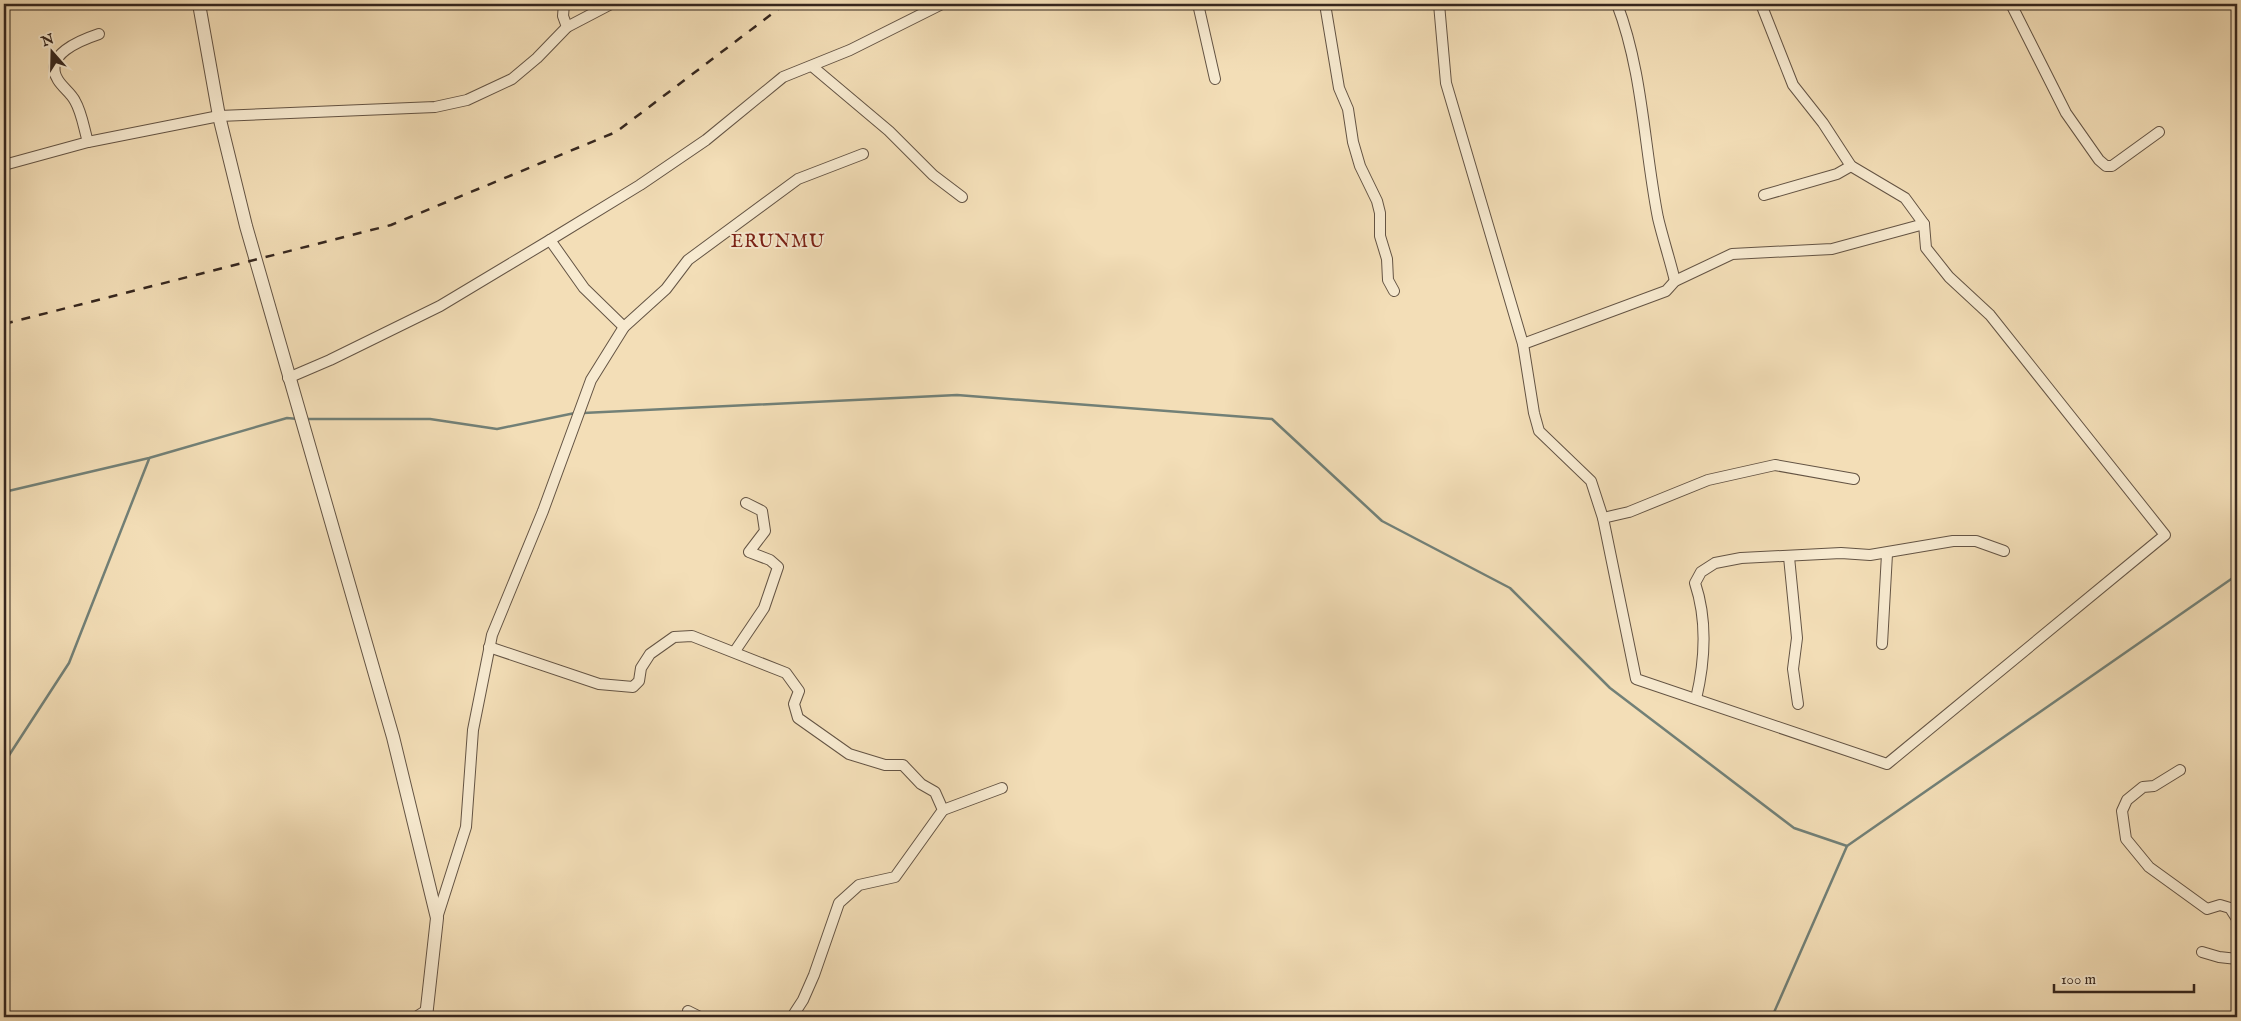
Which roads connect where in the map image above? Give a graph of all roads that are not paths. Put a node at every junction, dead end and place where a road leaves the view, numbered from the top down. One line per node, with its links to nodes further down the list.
1 (199, 4): 15 (street)
2 (564, 4): 11 (street)
3 (611, 4): 11 (street)
4 (942, 4): 13 (street)
5 (1198, 4): 14 (street)
6 (1326, 4): 26 (street)
7 (1439, 4): 28 (street)
8 (1617, 4): 25 (street)
9 (1762, 4): 20 (street)
10 (2011, 4): 16 (street)
11 (567, 27): 15 (street)
12 (99, 34): 17 (street)
13 (813, 67): 22 (street); 24 (street)
14 (1215, 79)
15 (219, 116): 17 (street); 29 (street)
16 (2159, 132)
17 (88, 142): 19 (street)
18 (863, 154): 27 (street)
19 (4, 165)
20 (1851, 166): 21 (street); 23 (street)
21 (1764, 195)
22 (962, 198)
23 (1924, 224): 25 (street); 39 (street)
24 (550, 240): 27 (street); 29 (street)
25 (1675, 281): 28 (street)
26 (1394, 291)
27 (624, 327): 37 (street)
28 (1523, 344): 32 (street)
29 (288, 378): 44 (street)
30 (1854, 479): 32 (street)
31 (746, 503): 38 (street)
32 (1603, 518): 39 (street)
33 (2004, 551): 34 (street)
34 (1887, 554): 35 (street); 36 (street)
35 (1789, 557): 39 (street); 40 (street)
36 (1882, 644)
37 (489, 647): 38 (street); 44 (street)
38 (736, 651): 43 (street)
39 (1696, 699)
40 (1798, 704)
41 (2180, 770): 45 (street)
42 (1002, 788): 43 (street)
43 (943, 810): 52 (street)
44 (437, 918): 49 (street)
45 (2237, 918)
46 (2202, 952): 47 (street)
47 (2237, 960)
48 (688, 1011): 51 (street)
49 (426, 1014): 50 (street)
50 (416, 1017)
51 (700, 1017)
52 (792, 1017)

